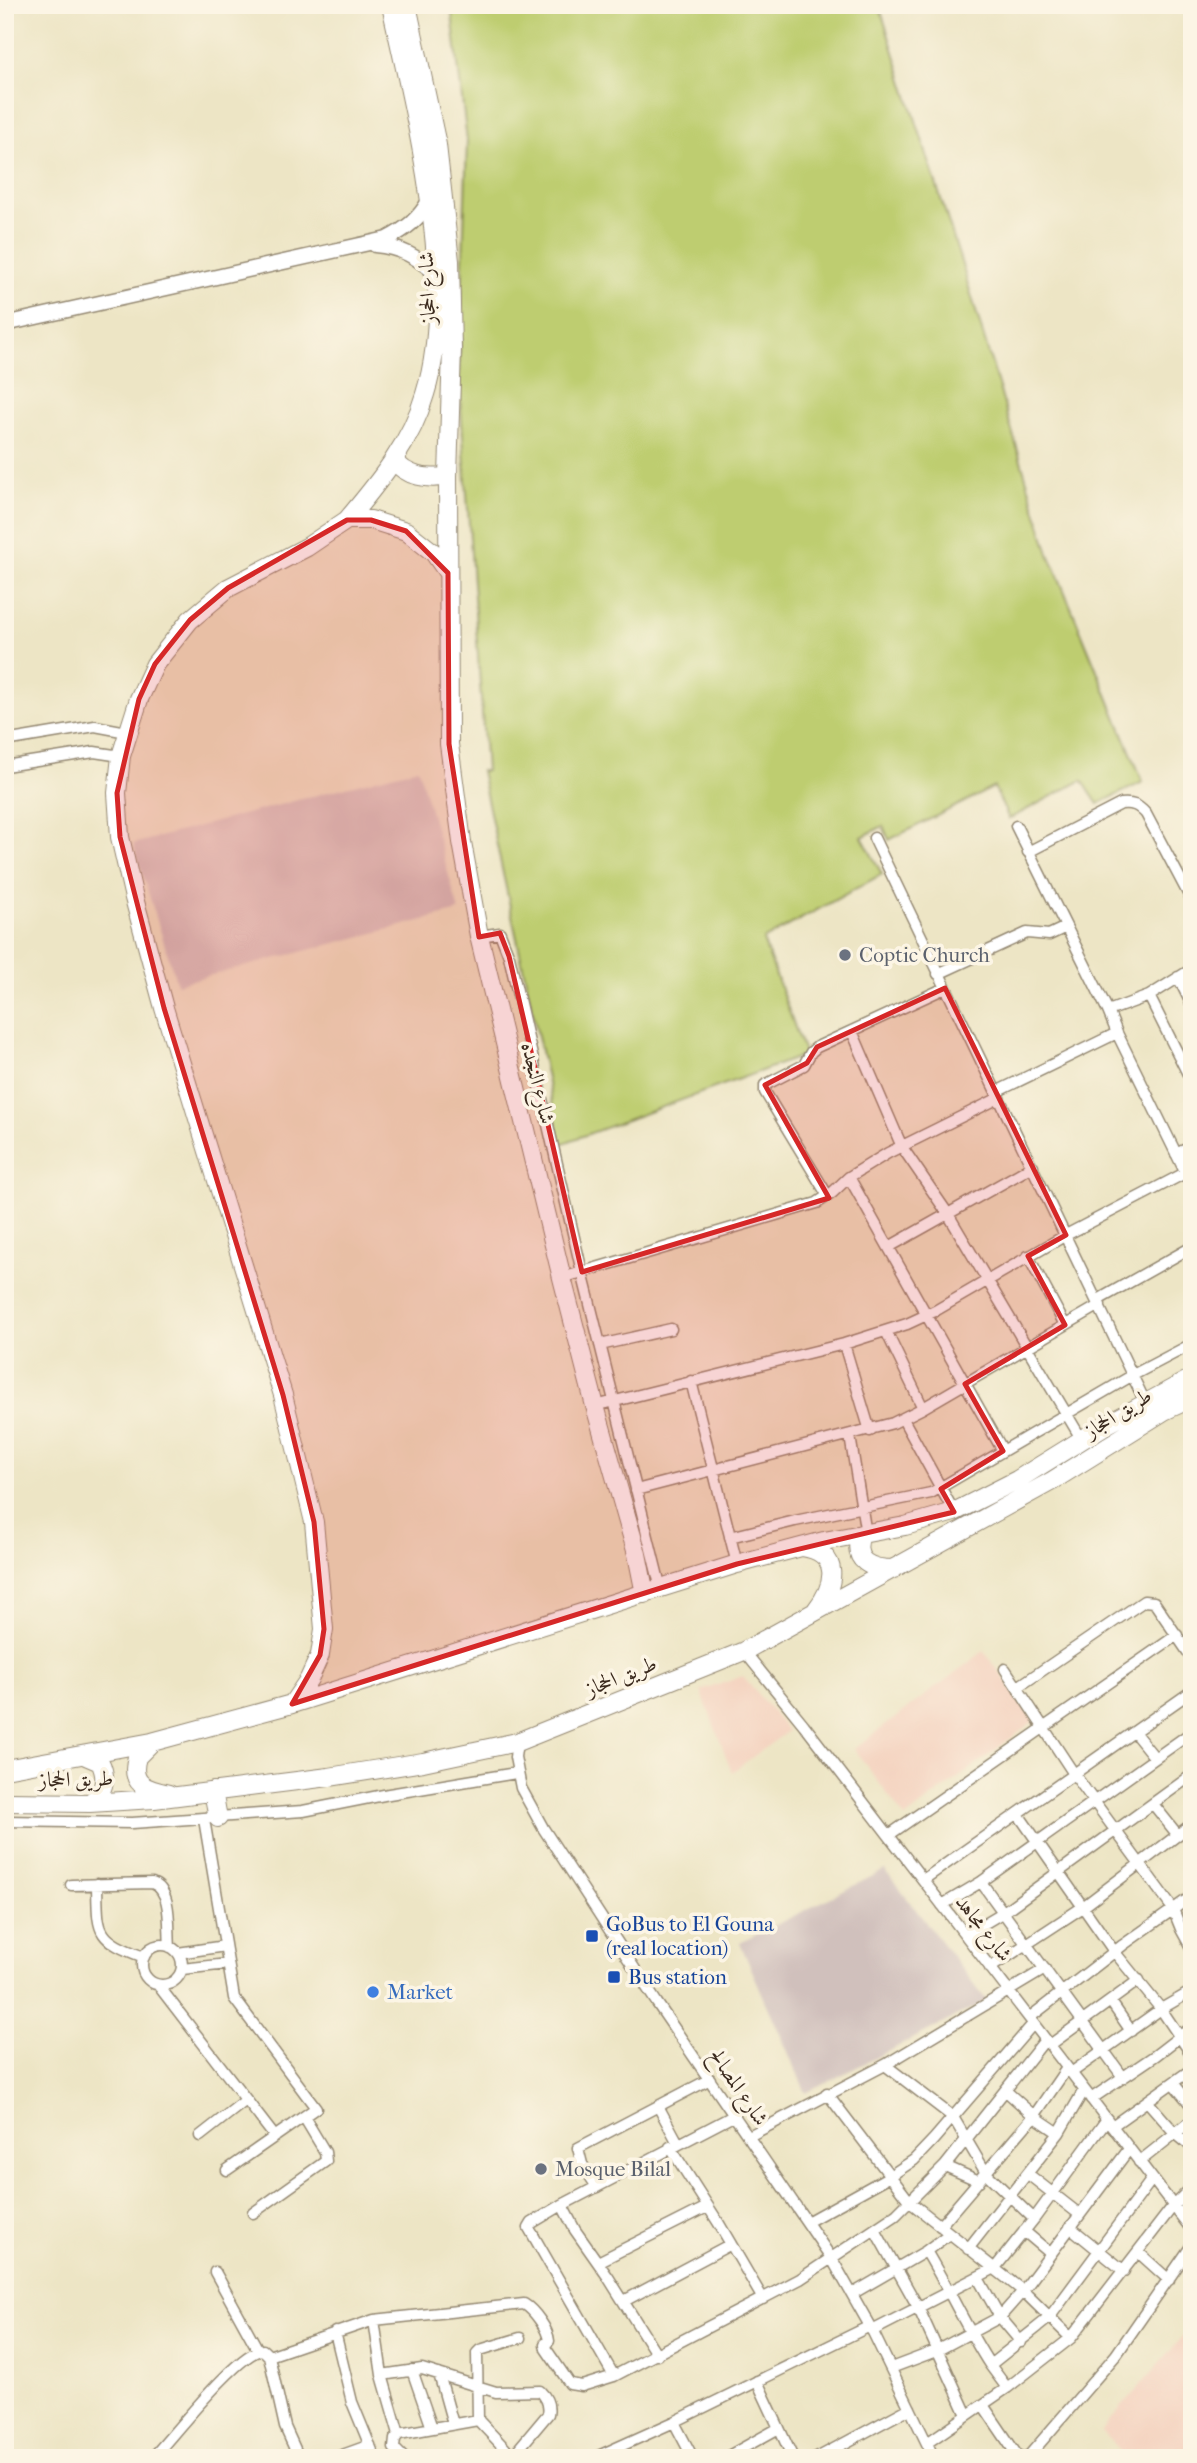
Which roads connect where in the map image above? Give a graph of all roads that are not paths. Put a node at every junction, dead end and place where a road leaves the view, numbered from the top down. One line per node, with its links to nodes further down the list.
1 (391, 5): 3 (main road, شارع الحجاز)
2 (408, 5): 8 (main road, شارع الحجاز)
3 (429, 201): 4 (street); 5 (main road, شارع الحجاز)
4 (366, 245): 5 (street); 6 (street)
5 (436, 274): 7 (main road, شارع الحجاز)
6 (5, 324)
7 (394, 460): 8 (main road); 9 (main road, شارع الحجاز)
8 (448, 476): 10 (main road, شارع الحجاز)
9 (347, 520): 10 (main road); 11 (main road, شارع الحجاز)
10 (448, 573): 20 (main road, شارع النجده)
11 (127, 732): 12 (street); 13 (main road, شارع الحجاز)
12 (5, 741)
13 (121, 755): 14 (street); 90 (main road, شارع الحجاز)
14 (5, 766)
15 (1016, 826): 17 (street)
16 (874, 838): 22 (street)
17 (1028, 852): 18 (street); 19 (street)
18 (1192, 901)
19 (1066, 927): 22 (street); 27 (street)
20 (479, 936): 45 (street); 46 (main road, شارع النجده)
21 (1192, 970): 23 (street)
22 (938, 974): 24 (street)
23 (1178, 977): 25 (street); 26 (street)
24 (945, 988): 28 (street); 31 (street)
25 (1149, 996): 27 (street); 30 (street)
26 (1192, 1005)
27 (1108, 1011): 29 (street)
28 (852, 1031): 33 (street); 39 (street)
29 (1117, 1034): 31 (street); 34 (street)
30 (1192, 1082)
31 (998, 1095): 33 (street); 35 (street)
32 (1192, 1146): 34 (street)
33 (902, 1147): 37 (street); 40 (street)
34 (1176, 1154): 36 (street)
35 (1033, 1166): 40 (street); 41 (street)
36 (1185, 1173): 38 (street); 41 (street)
37 (849, 1177): 39 (street); 42 (street)
38 (1192, 1186)
39 (828, 1196): 45 (street)
40 (948, 1214): 42 (street); 47 (street)
41 (1066, 1235): 44 (street); 48 (street)
42 (888, 1247): 49 (street)
43 (1192, 1247): 48 (street)
44 (1028, 1256): 47 (street); 50 (street)
45 (582, 1272): 46 (street); 55 (street)
46 (562, 1278): 64 (main road, شارع النجده)
47 (987, 1280): 49 (street); 56 (street)
48 (1099, 1303): 50 (street); 57 (street)
49 (927, 1316): 52 (street); 60 (street)
50 (1065, 1325): 56 (street)
51 (671, 1329): 55 (street)
52 (886, 1331): 53 (street); 65 (street)
53 (844, 1344): 59 (street); 68 (street)
54 (1192, 1344): 57 (street)
55 (600, 1345): 62 (street)
56 (1028, 1347): 60 (street); 66 (street)
57 (1133, 1375): 63 (street); 66 (street)
58 (1192, 1378): 63 (main road, طريق الحجاز)
59 (691, 1381): 62 (street); 72 (street)
60 (965, 1384): 65 (street); 71 (street)
61 (1192, 1398): 81 (main road, طريق الحجاز)
62 (614, 1401): 64 (street); 74 (street)
63 (1146, 1404): 70 (main road, طريق الحجاز)
64 (595, 1406): 82 (main road, شارع النجده)
65 (923, 1408): 67 (street)
66 (1068, 1413): 70 (street); 71 (street)
67 (903, 1419): 68 (street); 73 (street)
68 (870, 1431): 69 (street)
69 (850, 1436): 72 (street); 75 (street)
70 (1082, 1440): 76 (main road, طريق الحجاز)
71 (1003, 1451): 73 (street)
72 (713, 1471): 74 (street); 78 (street)
73 (941, 1488): 75 (street); 76 (street)
74 (636, 1490): 82 (street)
75 (861, 1509): 77 (street); 78 (street)
76 (954, 1512): 77 (main road, طريق الحجاز)
77 (864, 1534): 79 (main road, طريق الحجاز); 81 (main road)
78 (730, 1537): 80 (street)
79 (800, 1547): 80 (main road, طريق الحجاز); 83 (main road)
80 (737, 1564): 82 (main road, طريق الحجاز)
81 (894, 1569): 83 (main road, طريق الحجاز)
82 (653, 1592): 90 (main road, طريق الحجاز)
83 (811, 1615): 85 (main road, طريق الحجاز)
84 (1177, 1635): 86 (street); 88 (street); 91 (street)
85 (744, 1651): 94 (main road, طريق الحجاز); 113 (street, شارع مجاهد)
86 (1192, 1658)
87 (1005, 1669): 88 (street)
88 (1018, 1687): 91 (street)
89 (1192, 1691): 92 (street)
90 (292, 1704): 95 (main road, طريق الحجاز)
91 (1044, 1727): 100 (street); 113 (street)
92 (1134, 1732): 97 (street); 100 (street)
93 (1192, 1732): 97 (street)
94 (517, 1741): 99 (street, شارع المصالح); 102 (main road, طريق الحجاز)
95 (152, 1742): 96 (main road, طريق الحجاز); 103 (main road)
96 (86, 1756): 98 (main road, طريق الحجاز); 106 (main road)
97 (1155, 1758): 104 (street)
98 (5, 1769)
99 (516, 1773): 109 (street); 157 (street, شارع المصالح)
100 (1074, 1774): 104 (street); 108 (street)
101 (1190, 1779): 107 (street)
102 (213, 1791): 103 (main road, طريق الحجاز); 109 (main road)
103 (178, 1796): 106 (main road, طريق الحجاز)
104 (1095, 1801): 112 (street); 115 (street)
105 (5, 1802): 106 (main road, طريق الحجاز)
106 (90, 1803)
107 (1153, 1804): 112 (street); 114 (street)
108 (1017, 1814): 115 (street); 118 (street)
109 (211, 1819): 110 (street); 129 (street)
110 (5, 1821)
111 (1192, 1824): 114 (street)
112 (1116, 1829): 116 (street); 117 (street)
113 (889, 1835): 118 (street, شارع مجاهد)
114 (1177, 1835): 116 (street)
115 (1036, 1842): 117 (street); 119 (street)
116 (1140, 1864): 124 (street); 125 (street)
117 (1058, 1873): 124 (street); 126 (street)
118 (923, 1880): 123 (street, شارع مجاهد)
119 (981, 1882): 123 (street); 126 (street)
120 (97, 1884): 121 (street); 131 (street); 133 (street)
121 (71, 1885)
122 (1192, 1896): 125 (street)
123 (942, 1905): 127 (street, شارع مجاهد)
124 (1083, 1907): 128 (street); 132 (street)
125 (1174, 1909): 130 (street); 132 (street)
126 (1002, 1913): 127 (street); 128 (street)
127 (965, 1935): 135 (street, شارع مجاهد)
128 (1025, 1944): 135 (street); 137 (street)
129 (225, 1946): 131 (street); 134 (street)
130 (1192, 1949)
131 (174, 1950): 133 (street); 136 (street)
132 (1115, 1952): 138 (street); 142 (street)
133 (144, 1957): 139 (street)
134 (228, 1964): 136 (street); 168 (street)
135 (990, 1968): 141 (street, شارع مجاهد)
136 (182, 1969): 139 (street)
137 (1045, 1969): 141 (street); 142 (street)
138 (1139, 1980): 143 (street); 144 (street)
139 (158, 1985): 162 (street)
140 (1192, 1991): 144 (street)
141 (1009, 1992): 145 (street, شارع مجاهد); 153 (street)
142 (1063, 1993): 145 (street); 146 (street)
143 (1111, 2002): 146 (street); 148 (street)
144 (1161, 2009): 148 (street); 149 (street)
145 (1031, 2021): 150 (street, شارع مجاهد); 169 (street)
146 (1084, 2021): 150 (street); 151 (street)
147 (1192, 2027): 149 (street)
148 (1131, 2031): 151 (street)
149 (1179, 2035): 152 (street); 156 (street)
150 (1048, 2043): 155 (street, شارع مجاهد); 159 (street)
151 (1103, 2049): 155 (street); 156 (street)
152 (1192, 2055)
153 (885, 2065): 160 (street); 169 (street)
154 (1192, 2069): 158 (street)
155 (1069, 2070): 161 (street, شارع مجاهد); 167 (street)
156 (1123, 2077): 161 (street)
157 (710, 2079): 164 (street); 166 (street, شارع المصالح)
158 (1173, 2083): 163 (street); 165 (street)
159 (1006, 2091): 167 (street); 177 (street)
160 (827, 2094): 175 (street); 185 (street)
161 (1088, 2095): 171 (street, شارع مجاهد); 172 (street)
162 (246, 2100): 174 (street); 176 (street)
163 (1147, 2101): 171 (street); 173 (street)
164 (657, 2106): 178 (street); 188 (street)
165 (1192, 2106)
166 (735, 2115): 175 (street, شارع المصالح); 178 (street)
167 (1034, 2116): 172 (street); 186 (street)
168 (303, 2117): 176 (street); 196 (street)
169 (953, 2117): 177 (street); 185 (street)
170 (1192, 2119): 173 (street)
171 (1109, 2123): 180 (street, شارع مجاهد); 190 (street)
172 (1059, 2133): 184 (street)
173 (1175, 2133): 179 (street); 181 (street)
174 (200, 2136)
175 (749, 2136): 199 (street, شارع المصالح)
176 (275, 2137): 183 (street)
177 (966, 2139): 182 (street); 186 (street)
178 (674, 2145): 188 (street); 195 (street)
179 (1192, 2147)
180 (1129, 2149): 181 (street, شارع مجاهد); 197 (street)
181 (1139, 2162): 187 (street, شارع مجاهد)
182 (946, 2166): 186 (street); 192 (street)
183 (227, 2170)
184 (1028, 2174): 190 (street); 191 (street)
185 (891, 2176): 192 (street); 199 (street)
186 (982, 2177): 191 (street); 200 (street)
187 (1152, 2179): 194 (street, شارع مجاهد); 209 (street)
188 (597, 2187): 193 (street)
189 (1192, 2187): 194 (street)
190 (1052, 2194): 197 (street); 198 (street)
191 (1011, 2196): 198 (street); 208 (street)
192 (910, 2202): 200 (street); 202 (street)
193 (562, 2206): 214 (street); 245 (street)
194 (1173, 2206): 203 (street, شارع مجاهد); 211 (street)
195 (707, 2207): 206 (street); 214 (street)
196 (253, 2213)
197 (1079, 2214): 201 (street)
198 (1034, 2219): 204 (street)
199 (807, 2222): 213 (street, شارع المصالح)
200 (940, 2226): 205 (street)
201 (1070, 2227): 209 (street); 212 (street)
202 (875, 2230): 213 (street); 216 (street)
203 (1192, 2230)
204 (1024, 2231): 212 (street); 215 (street)
205 (950, 2234): 208 (street); 210 (street)
206 (731, 2244): 224 (street); 225 (street)
207 (1192, 2245): 220 (street)
208 (968, 2249): 215 (street)
209 (1099, 2250): 217 (street); 228 (street)
210 (926, 2251): 216 (street); 221 (street)
211 (1138, 2252): 217 (street); 220 (street)
212 (1050, 2253): 222 (street)
213 (832, 2259): 223 (street, شارع المصالح); 224 (street)
214 (598, 2262): 225 (street)
215 (995, 2268): 219 (street); 222 (street)
216 (897, 2269): 223 (street); 226 (street)
217 (1124, 2271): 233 (street)
218 (215, 2272): 236 (street)
219 (978, 2278): 221 (street); 227 (street)
220 (1169, 2280): 273 (street)
221 (950, 2291): 226 (street); 232 (street)
222 (1023, 2291): 227 (street); 228 (street)
223 (852, 2294): 230 (street, شارع المصالح)
224 (763, 2299): 238 (street)
225 (624, 2301): 238 (street)
226 (918, 2307): 230 (street); 237 (street)
227 (1000, 2317): 232 (street); 235 (street)
228 (1049, 2318): 233 (street); 235 (street)
229 (374, 2320): 231 (street); 244 (street); 245 (street)
230 (871, 2328): 241 (street, شارع المصالح); 246 (street)
231 (335, 2332): 239 (street); 260 (street)
232 (970, 2333): 237 (street); 240 (street)
233 (1071, 2338): 248 (street)
234 (520, 2339): 247 (street)
235 (1021, 2342): 240 (street)
236 (258, 2350): 239 (street); 263 (street)
237 (936, 2351): 241 (street); 251 (street)
238 (657, 2355): 245 (street)
239 (269, 2356): 264 (street)
240 (990, 2365): 248 (street)
241 (891, 2368): 250 (street, شارع المصالح)
242 (412, 2370): 243 (street); 244 (street); 255 (street)
243 (439, 2374): 247 (street); 254 (street)
244 (383, 2375): 257 (street)
245 (614, 2376)
246 (757, 2381): 253 (street); 256 (street)
247 (476, 2386): 252 (street); 261 (street)
248 (1007, 2388): 249 (street)
249 (982, 2405): 251 (street); 272 (street)
250 (911, 2408): 258 (street, شارع المصالح); 270 (street)
251 (967, 2415): 258 (street)
252 (478, 2420): 254 (street); 261 (street)
253 (674, 2422): 262 (street); 267 (street)
254 (453, 2424): 255 (street)
255 (432, 2428): 257 (street)
256 (779, 2428): 268 (street); 269 (street)
257 (399, 2434): 259 (street)
258 (927, 2442): 271 (street, شارع المصالح)
259 (394, 2448): 260 (street); 266 (street)
260 (373, 2453): 265 (street)
261 (513, 2457)
262 (595, 2457)
263 (152, 2458)
264 (299, 2458)
265 (334, 2458)
266 (404, 2458)
267 (693, 2458)
268 (725, 2458)
269 (793, 2458)
270 (817, 2458)
271 (934, 2458)
272 (1019, 2458)
273 (1027, 2458)

